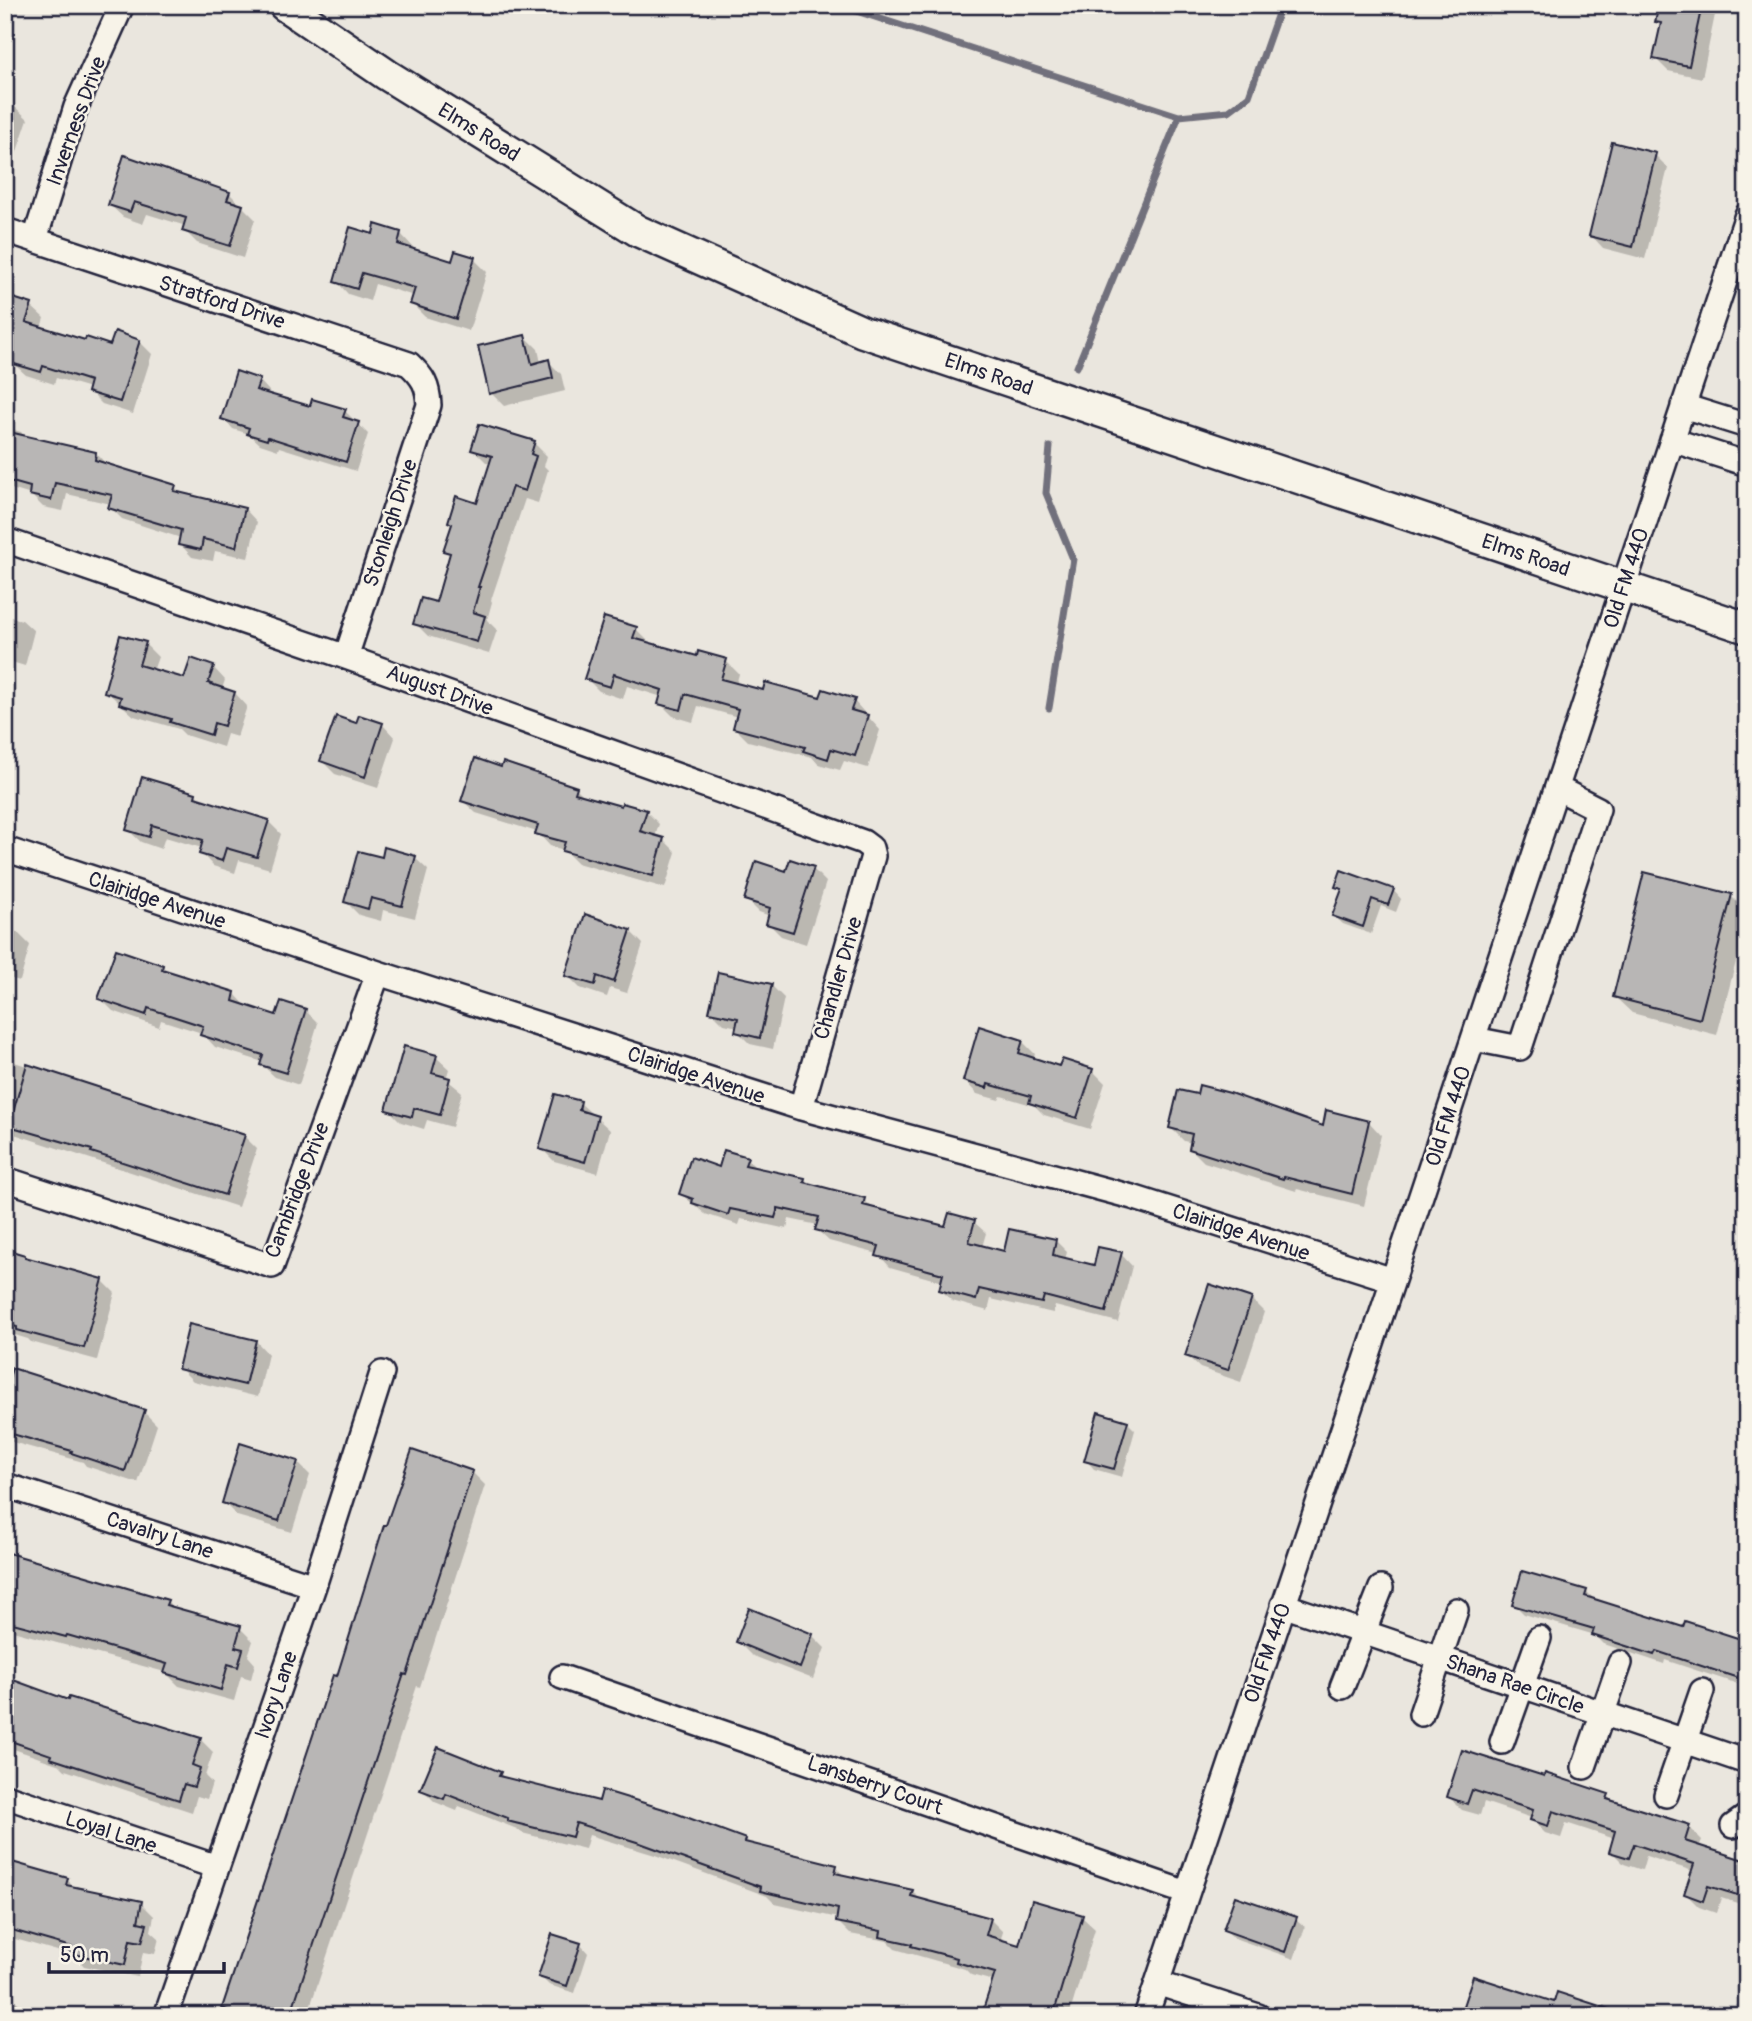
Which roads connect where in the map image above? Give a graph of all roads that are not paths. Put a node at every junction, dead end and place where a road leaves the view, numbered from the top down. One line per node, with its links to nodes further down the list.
1 (122, 5): 5 (street, Inverness Drive)
2 (284, 5): 12 (main road, Elms Road)
3 (1747, 215): 7 (street, Old FM 440)
4 (5, 230): 5 (street, Stratford Drive)
5 (35, 239): 6 (street, Stratford Drive)
6 (428, 389): 14 (street, Stonleigh Drive)
7 (1683, 407): 8 (street); 9 (street, Old FM 440)
8 (1747, 426)
9 (1672, 440): 10 (street); 12 (street, Old FM 440)
10 (1747, 464)
11 (5, 540): 14 (street, August Drive)
12 (1623, 588): 13 (main road, Elms Road); 15 (street, Old FM 440)
13 (1747, 628)
14 (346, 656): 16 (street, August Drive)
15 (1557, 788): 19 (street, Old FM 440); 19 (street)
16 (871, 848): 20 (street, Chandler Drive)
17 (5, 849): 18 (street, Clairidge Avenue)
18 (378, 973): 20 (street, Clairidge Avenue); 21 (street, Cambridge Drive)
19 (1474, 1039): 22 (street, Old FM 440)
20 (801, 1108): 22 (street, Clairidge Avenue)
21 (5, 1179)
22 (1393, 1280): 27 (street, Old FM 440)
23 (382, 1373): 25 (street, Ivory Lane)
24 (5, 1485): 25 (street, Cavalry Lane)
25 (314, 1586): 45 (street, Ivory Lane)
26 (1381, 1588): 29 (street)
27 (1283, 1605): 29 (street, Shana Rae Circle); 46 (street, Old FM 440)
28 (1455, 1610): 31 (street)
29 (1363, 1632): 31 (street, Shana Rae Circle); 34 (street)
30 (1539, 1638): 35 (street)
31 (1440, 1658): 35 (street, Shana Rae Circle); 37 (street)
32 (1620, 1663): 38 (street)
33 (562, 1677): 46 (street, Lansberry Court)
34 (1342, 1686)
35 (1522, 1686): 38 (street, Shana Rae Circle); 40 (street)
36 (1702, 1691): 39 (street)
37 (1421, 1714)
38 (1602, 1714): 39 (street, Shana Rae Circle); 42 (street)
39 (1684, 1741): 41 (street, Shana Rae Circle); 43 (street)
40 (1502, 1742)
41 (1747, 1762)
42 (1584, 1767)
43 (1667, 1795)
44 (5, 1796): 45 (street, Loyal Lane)
45 (218, 1867): 48 (street, Ivory Lane)
46 (1187, 1892): 47 (street, Old FM 440)
47 (1157, 1983): 49 (street, Old FM 440); 50 (street)
48 (166, 2016)
49 (1146, 2016)
50 (1258, 2016)

